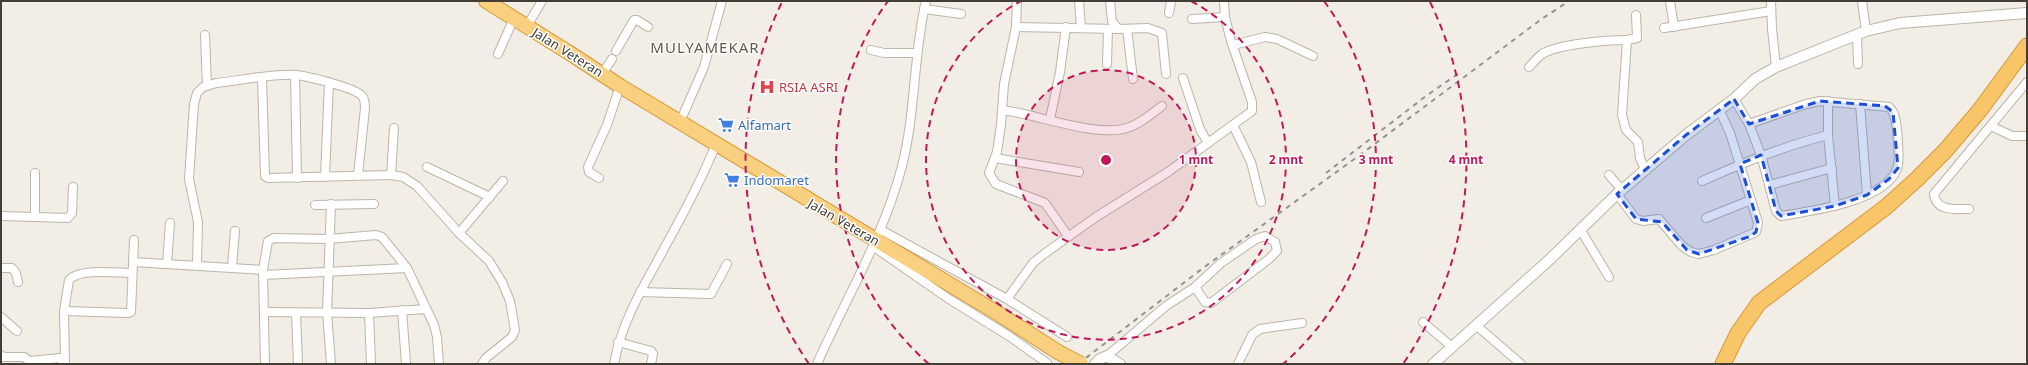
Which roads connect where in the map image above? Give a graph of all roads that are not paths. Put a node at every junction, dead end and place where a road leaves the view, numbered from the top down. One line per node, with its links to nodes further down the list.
1 (486, 1): 19 (highway, Jalan Veteran)
2 (542, 1): 21 (street)
3 (722, 1): 63 (street)
4 (1018, 1): 23 (street)
5 (1079, 1): 26 (street)
6 (1110, 1): 29 (street)
7 (1171, 1): 14 (street)
8 (1224, 1): 18 (street)
9 (1670, 1): 25 (street)
10 (1771, 1): 13 (street)
11 (1862, 1): 30 (street)
12 (925, 5): 16 (street); 37 (street)
13 (1771, 11): 25 (street); 45 (street)
14 (1169, 13)
15 (2027, 13): 30 (street)
16 (961, 14)
17 (1636, 15): 32 (street)
18 (1225, 17): 20 (street); 33 (street)
19 (514, 18): 21 (highway, Jalan Veteran); 38 (street)
20 (1192, 19)
21 (527, 26): 46 (highway, Jalan Veteran)
22 (648, 27): 36 (street)
23 (1016, 27): 24 (street); 61 (street)
24 (1066, 27): 26 (street); 62 (street)
25 (1674, 27): 27 (street)
26 (1081, 28): 28 (street)
27 (1664, 28)
28 (1108, 29): 29 (street); 42 (street)
29 (1122, 29): 47 (street); 51 (street)
30 (1862, 33): 43 (street); 45 (street)
31 (205, 35): 54 (street)
32 (1627, 40): 44 (street); 77 (street)
33 (1233, 45): 39 (street); 66 (street)
34 (2027, 46): 162 (highway)
35 (871, 50): 37 (street)
36 (616, 51)
37 (916, 53): 109 (street)
38 (498, 54)
39 (1313, 56)
40 (612, 59): 46 (street)
41 (2027, 59): 163 (highway)
42 (1107, 64)
43 (1858, 64)
44 (1529, 68)
45 (1776, 68): 56 (street)
46 (602, 74): 55 (highway, Jalan Veteran)
47 (1166, 74)
48 (295, 75): 49 (street); 52 (street); 84 (street)
49 (262, 78): 54 (street); 84 (street)
50 (1183, 78): 70 (street)
51 (1133, 79)
52 (330, 82): 80 (street); 83 (street)
53 (2027, 82): 65 (street)
54 (208, 86): 114 (street)
55 (620, 86): 63 (highway, Jalan Veteran); 85 (street)
56 (1734, 99): 60 (street); 64 (street)
57 (1828, 101): 58 (street); 64 (street); 68 (street)
58 (1860, 104): 91 (street); 91 (street)
59 (1162, 106): 62 (street)
60 (1719, 109): 74 (street); 77 (street)
61 (1002, 110): 62 (street); 73 (street)
62 (1050, 119)
63 (680, 122): 71 (highway, Jalan Veteran)
64 (1749, 124): 72 (street)
65 (1991, 126): 69 (street); 99 (street)
66 (1234, 127): 70 (street); 94 (street)
67 (394, 128): 81 (street)
68 (1828, 135): 72 (street); 76 (street)
69 (2027, 136)
70 (1208, 143): 107 (street)
71 (716, 144): 109 (highway, Jalan Veteran); 124 (street)
72 (1762, 155): 74 (street); 88 (street)
73 (995, 158): 78 (street); 107 (street)
74 (1740, 164): 87 (street); 93 (street)
75 (427, 167): 92 (street)
76 (1832, 168): 88 (street); 98 (street)
77 (1645, 170): 90 (street)
78 (1079, 172)
79 (35, 173): 101 (street)
80 (358, 175): 81 (street); 83 (street)
81 (391, 175): 106 (street)
82 (1610, 175): 90 (street)
83 (325, 177): 84 (street)
84 (297, 178)
85 (599, 178)
86 (503, 181): 92 (street)
87 (1702, 181)
88 (1769, 184): 98 (street)
89 (73, 187): 101 (street)
90 (1619, 192): 93 (street); 104 (street)
91 (1867, 195): 98 (street)
92 (490, 197): 106 (street)
93 (1751, 200): 102 (street)
94 (1261, 202)
95 (315, 204): 96 (street)
96 (331, 204): 97 (street); 108 (street)
97 (374, 204)
98 (1835, 206)
99 (1970, 209)
100 (1, 216): 101 (street)
101 (35, 216)
102 (1706, 218)
103 (170, 223): 112 (street)
104 (1580, 229): 121 (street); 136 (street)
105 (235, 231): 115 (street)
106 (459, 233): 151 (street)
107 (1068, 236): 125 (street)
108 (329, 239): 117 (street); 118 (street); 120 (street)
109 (877, 239): 125 (street); 154 (street); 155 (street); 156 (highway, Jalan Veteran, bridge)
110 (134, 240): 111 (street)
111 (133, 262): 112 (street); 119 (street)
112 (167, 263): 114 (street)
113 (727, 264): 124 (street)
114 (197, 266): 115 (street)
115 (232, 267): 120 (street)
116 (1, 268): 122 (street)
117 (407, 268): 118 (street); 126 (street)
118 (328, 272): 120 (street); 131 (street)
119 (132, 273): 128 (street); 128 (street)
120 (263, 273): 129 (street)
121 (1609, 277)
122 (18, 282)
123 (1195, 287): 123 (street); 142 (street)
124 (640, 292): 139 (street)
125 (1007, 299): 138 (street)
126 (426, 309): 127 (street); 150 (street)
127 (402, 310): 132 (street); 149 (street)
128 (64, 311): 143 (street)
129 (265, 312): 130 (street); 144 (street)
130 (296, 313): 131 (street); 145 (street)
131 (330, 313): 132 (street); 146 (street); 147 (street)
132 (369, 313): 148 (street)
133 (1, 316): 137 (street)
134 (1423, 322): 140 (street)
135 (1302, 323): 159 (street)
136 (1477, 326): 140 (street); 161 (street)
137 (17, 331)
138 (1067, 337)
139 (618, 342): 152 (street); 153 (street)
140 (1452, 347): 160 (street)
141 (1, 355): 143 (street)
142 (1107, 356): 157 (street); 158 (street)
143 (65, 363)
144 (265, 364)
145 (298, 364)
146 (331, 364)
147 (336, 364)
148 (371, 364)
149 (406, 364)
150 (439, 364)
151 (482, 364)
152 (614, 364)
153 (651, 364)
154 (816, 364)
155 (1047, 364)
156 (1081, 364)
157 (1095, 364)
158 (1120, 364)
159 (1238, 364)
160 (1434, 364)
161 (1521, 364)
162 (1723, 364)
163 (1733, 364)

